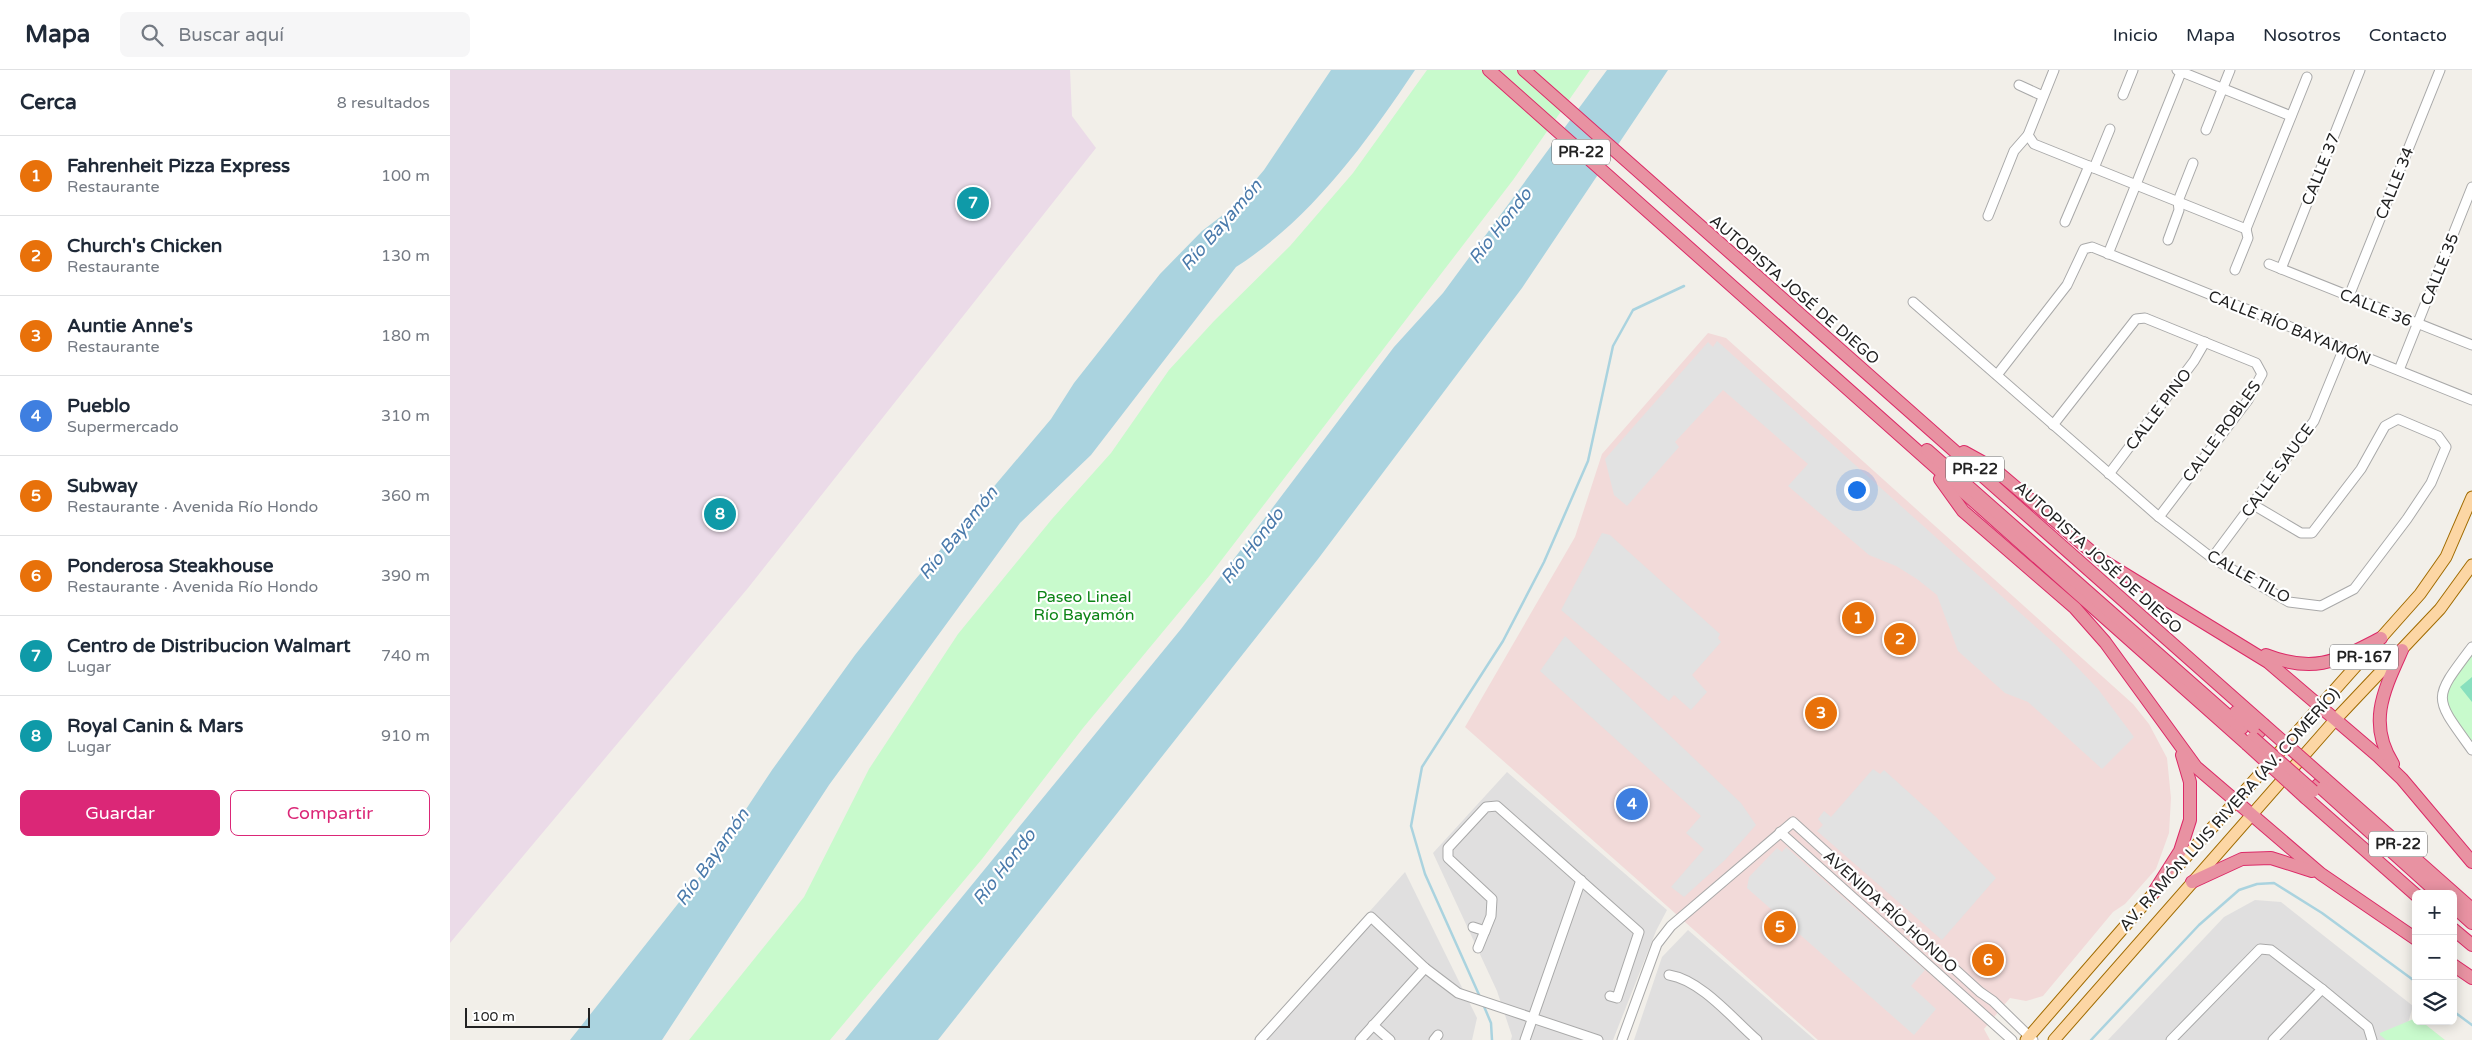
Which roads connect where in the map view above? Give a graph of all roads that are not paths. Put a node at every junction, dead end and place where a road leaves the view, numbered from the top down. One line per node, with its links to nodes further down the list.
1 (1489, 70): 42 (highway, AUTOPISTA JOSÉ DE DIEGO / PR-22)
2 (1524, 70): 24 (highway, AUTOPISTA JOSÉ DE DIEGO / PR-22)
3 (2054, 70): 13 (street)
4 (2133, 70): 12 (street)
5 (2230, 70): 11 (street)
6 (2360, 70): 30 (street, CALLE 37)
7 (2440, 70): 32 (street, CALLE 34)
8 (2180, 71): 11 (street); 20 (street)
9 (2307, 77): 14 (street)
10 (2019, 85): 13 (street)
11 (2223, 88): 14 (street); 16 (street)
12 (2123, 95)
13 (2043, 96): 17 (street)
14 (2291, 116): 26 (street)
15 (2110, 129): 19 (street)
16 (2206, 130)
17 (2028, 135): 19 (street); 23 (street)
18 (2193, 162): 22 (street)
19 (2091, 167): 20 (street); 25 (street)
20 (2135, 185): 22 (street); 28 (street)
21 (2472, 187): 34 (street, CALLE 35)
22 (2178, 201): 26 (street); 27 (street)
23 (1988, 216)
24 (1689, 217): 43 (highway, AUTOPISTA JOSÉ DE DIEGO / PR-22); 57 (highway)
25 (2065, 222)
26 (2246, 229): 31 (street)
27 (2168, 240)
28 (2108, 254): 37 (street, CALLE RÍO BAYAMÓN); 39 (street, CALLE RÍO BAYAMÓN)
29 (2268, 264): 30 (street, CALLE 36)
30 (2281, 269): 32 (street, CALLE 36)
31 (2235, 270)
32 (2349, 296): 34 (street, CALLE 36)
33 (1913, 302): 39 (street, CALLE TILO)
34 (2417, 323): 36 (street, CALLE 36); 38 (street, CALLE 35)
35 (2204, 342): 41 (street, CALLE ROBLES); 45 (street, CALLE PINO); 48 (street, CALLE ROBLES)
36 (2472, 345)
37 (2344, 348): 38 (street, CALLE RÍO BAYAMÓN); 47 (street, CALLE SAUCE)
38 (2399, 370): 40 (street, CALLE RÍO BAYAMÓN)
39 (1997, 375): 41 (street, CALLE TILO)
40 (2472, 400)
41 (2054, 425): 45 (street, CALLE TILO)
42 (1889, 426): 44 (highway, AUTOPISTA JOSÉ DE DIEGO / PR-22); 57 (highway)
43 (1944, 441): 53 (highway); 57 (highway, AUTOPISTA JOSÉ DE DIEGO / PR-22)
44 (1928, 461): 57 (highway, AUTOPISTA JOSÉ DE DIEGO / PR-22); 58 (highway)
45 (2108, 474): 48 (street, CALLE TILO)
46 (2472, 497): 51 (main road, AV. RAMÓN LUIS RIVERA (AV. COMERÍO) / PR-167)
47 (2252, 504): 49 (street, CALLE SAUCE); 49 (street, CALLE TILO)
48 (2159, 517): 49 (street, CALLE TILO)
49 (2212, 558)
50 (2472, 565): 54 (main road, AV. RAMÓN LUIS RIVERA (AV. COMERÍO) / PR-167)
51 (2381, 638): 53 (highway); 55 (main road, AV. RAMÓN LUIS RIVERA (AV. COMERÍO) / PR-167)
52 (2472, 647): 59 (street)
53 (2248, 648): 55 (highway)
54 (2402, 650): 56 (main road, AV. RAMÓN LUIS RIVERA (AV. COMERÍO) / PR-167); 60 (highway)
55 (2320, 707): 56 (highway); 62 (main road, AV. RAMÓN LUIS RIVERA (AV. COMERÍO) / PR-167)
56 (2336, 720): 60 (highway); 63 (main road, AV. RAMÓN LUIS RIVERA (AV. COMERÍO) / PR-167)
57 (2255, 735): 61 (highway, AUTOPISTA JOSÉ DE DIEGO / PR-22, bridge); 61 (highway, AUTOPISTA JOSÉ DE DIEGO / PR-22, bridge)
58 (2178, 746): 62 (highway); 72 (highway)
59 (2472, 750)
60 (2402, 779): 65 (highway)
61 (2315, 788): 69 (highway); 70 (highway); 71 (highway, AUTOPISTA JOSÉ DE DIEGO / PR-22); 73 (highway, AUTOPISTA JOSÉ DE DIEGO / PR-22)
62 (2234, 802): 63 (highway); 72 (main road, AV. RAMÓN LUIS RIVERA (AV. COMERÍO) / PR-167)
63 (2251, 816): 66 (highway); 68 (main road, AV. RAMÓN LUIS RIVERA (AV. COMERÍO) / PR-167)
64 (1780, 832): 92 (street, AVENIDA RÍO HONDO); 98 (street); 100 (street, AVENIDA RÍO HONDO)
65 (2472, 862)
66 (2321, 874): 68 (highway); 81 (highway)
67 (1581, 880): 78 (street); 89 (street); 90 (street)
68 (2192, 882): 101 (main road, AV. RAMÓN LUIS RIVERA (AV. COMERÍO) / PR-167)
69 (2426, 890)
70 (2434, 890)
71 (2412, 891)
72 (2154, 892): 92 (main road, AV. RAMÓN LUIS RIVERA (AV. COMERÍO) / PR-167)
73 (2472, 909)
74 (2457, 910): 76 (highway)
75 (2457, 918): 79 (highway)
76 (2472, 923)
77 (1473, 927): 78 (street)
78 (1485, 931): 83 (street)
79 (2472, 931)
80 (2457, 932): 82 (highway)
81 (2412, 937)
82 (2472, 945)
83 (1478, 948)
84 (1425, 968): 90 (street); 91 (street); 93 (street)
85 (2457, 968): 87 (highway)
86 (1669, 975): 99 (street)
87 (2472, 978)
88 (2322, 989): 102 (street); 103 (street); 104 (street)
89 (1610, 996)
90 (1532, 1017): 96 (street); 97 (street)
91 (1373, 1025): 94 (street); 95 (street)
92 (2030, 1038)
93 (1260, 1040)
94 (1360, 1040)
95 (1390, 1040)
96 (1525, 1040)
97 (1598, 1040)
98 (1622, 1040)
99 (1756, 1040)
100 (2012, 1040)
101 (2054, 1040)
102 (2171, 1040)
103 (2273, 1040)
104 (2372, 1040)

